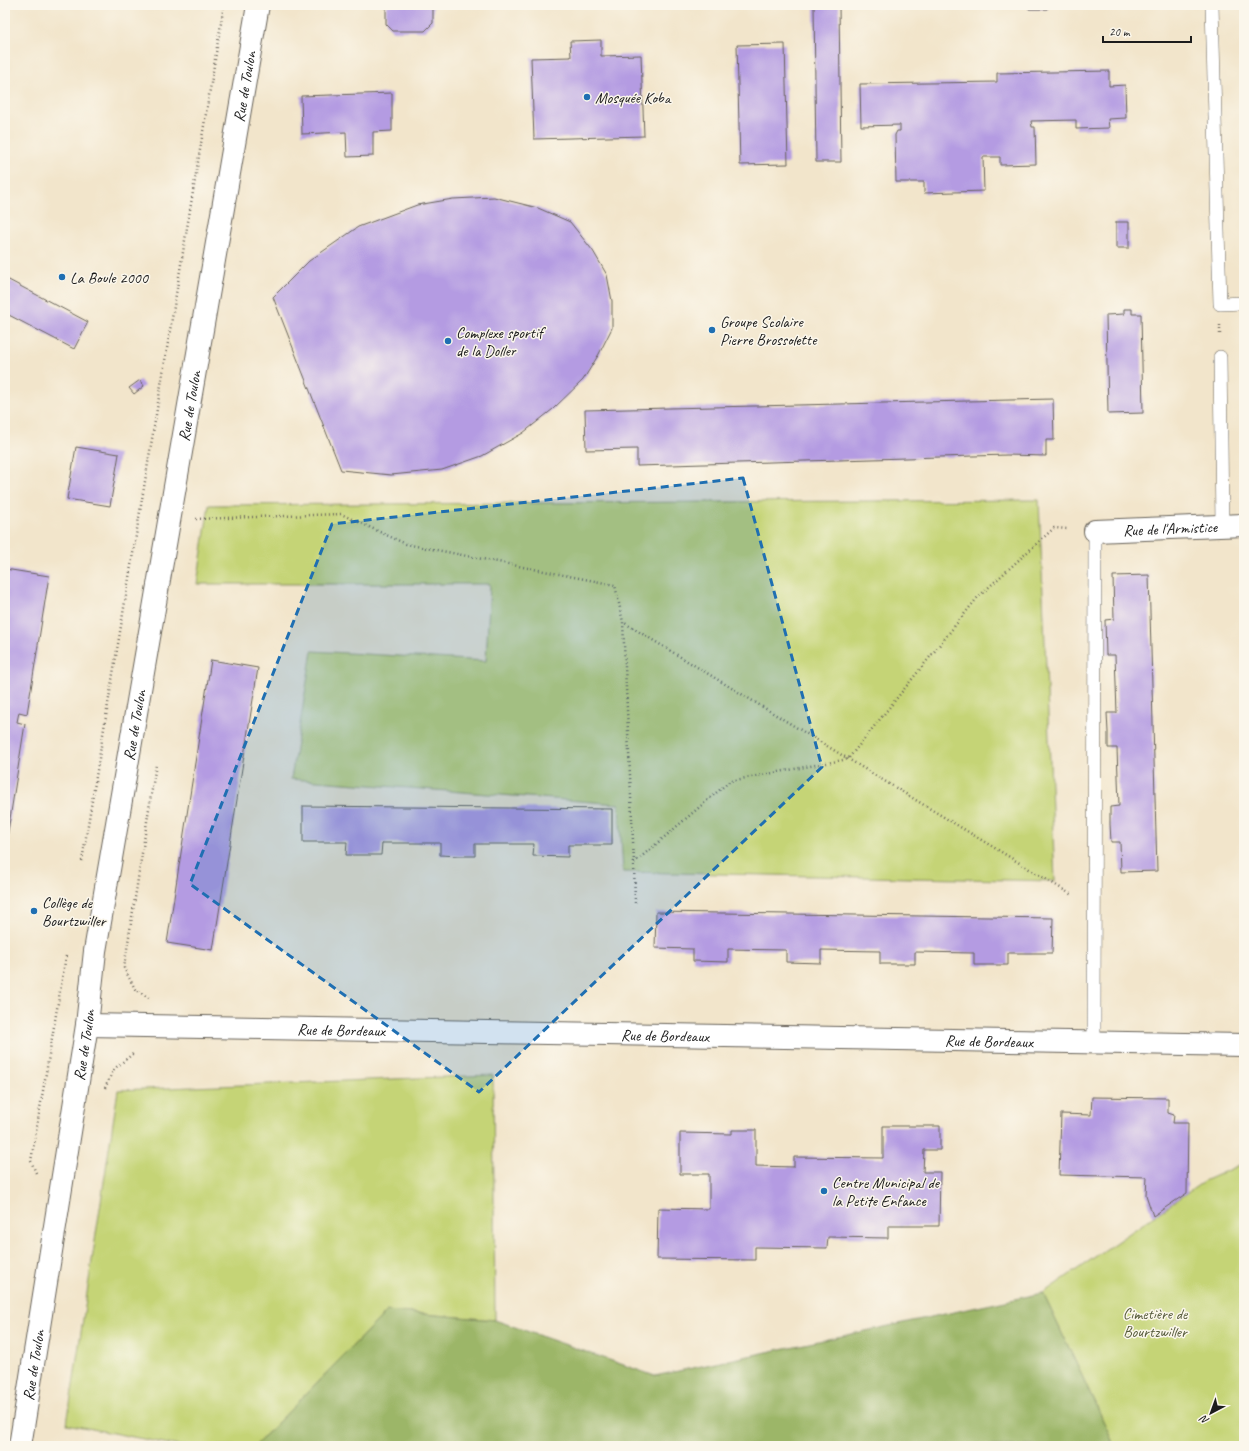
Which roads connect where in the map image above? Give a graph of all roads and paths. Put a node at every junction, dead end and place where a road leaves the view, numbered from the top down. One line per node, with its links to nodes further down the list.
1 (258, 5): 8 (street, Rue de Toulon)
2 (1212, 5): 4 (lane)
3 (1244, 303): 4 (lane)
4 (1220, 304): 5 (path)
5 (1220, 357): 10 (lane)
6 (196, 512): 7 (path)
7 (195, 519): 8 (path); 11 (path); 13 (path)
8 (169, 520): 20 (street, Rue de Toulon)
9 (1244, 525): 10 (street, Rue de l'Armistice)
10 (1222, 526): 12 (street, Rue de l'Armistice)
11 (194, 527)
12 (1095, 531): 15 (path); 18 (lane)
13 (622, 622): 15 (path); 16 (path)
14 (157, 759): 19 (path)
15 (848, 759): 16 (path); 18 (path)
16 (634, 863): 17 (path)
17 (635, 902)
18 (1094, 909): 21 (lane)
19 (153, 1001)
20 (87, 1024): 21 (street, Rue de Bordeaux); 25 (street, Rue de Toulon)
21 (1094, 1043): 22 (street, Rue de Bordeaux)
22 (1244, 1044)
23 (136, 1052): 24 (path)
24 (104, 1092)
25 (20, 1446)

